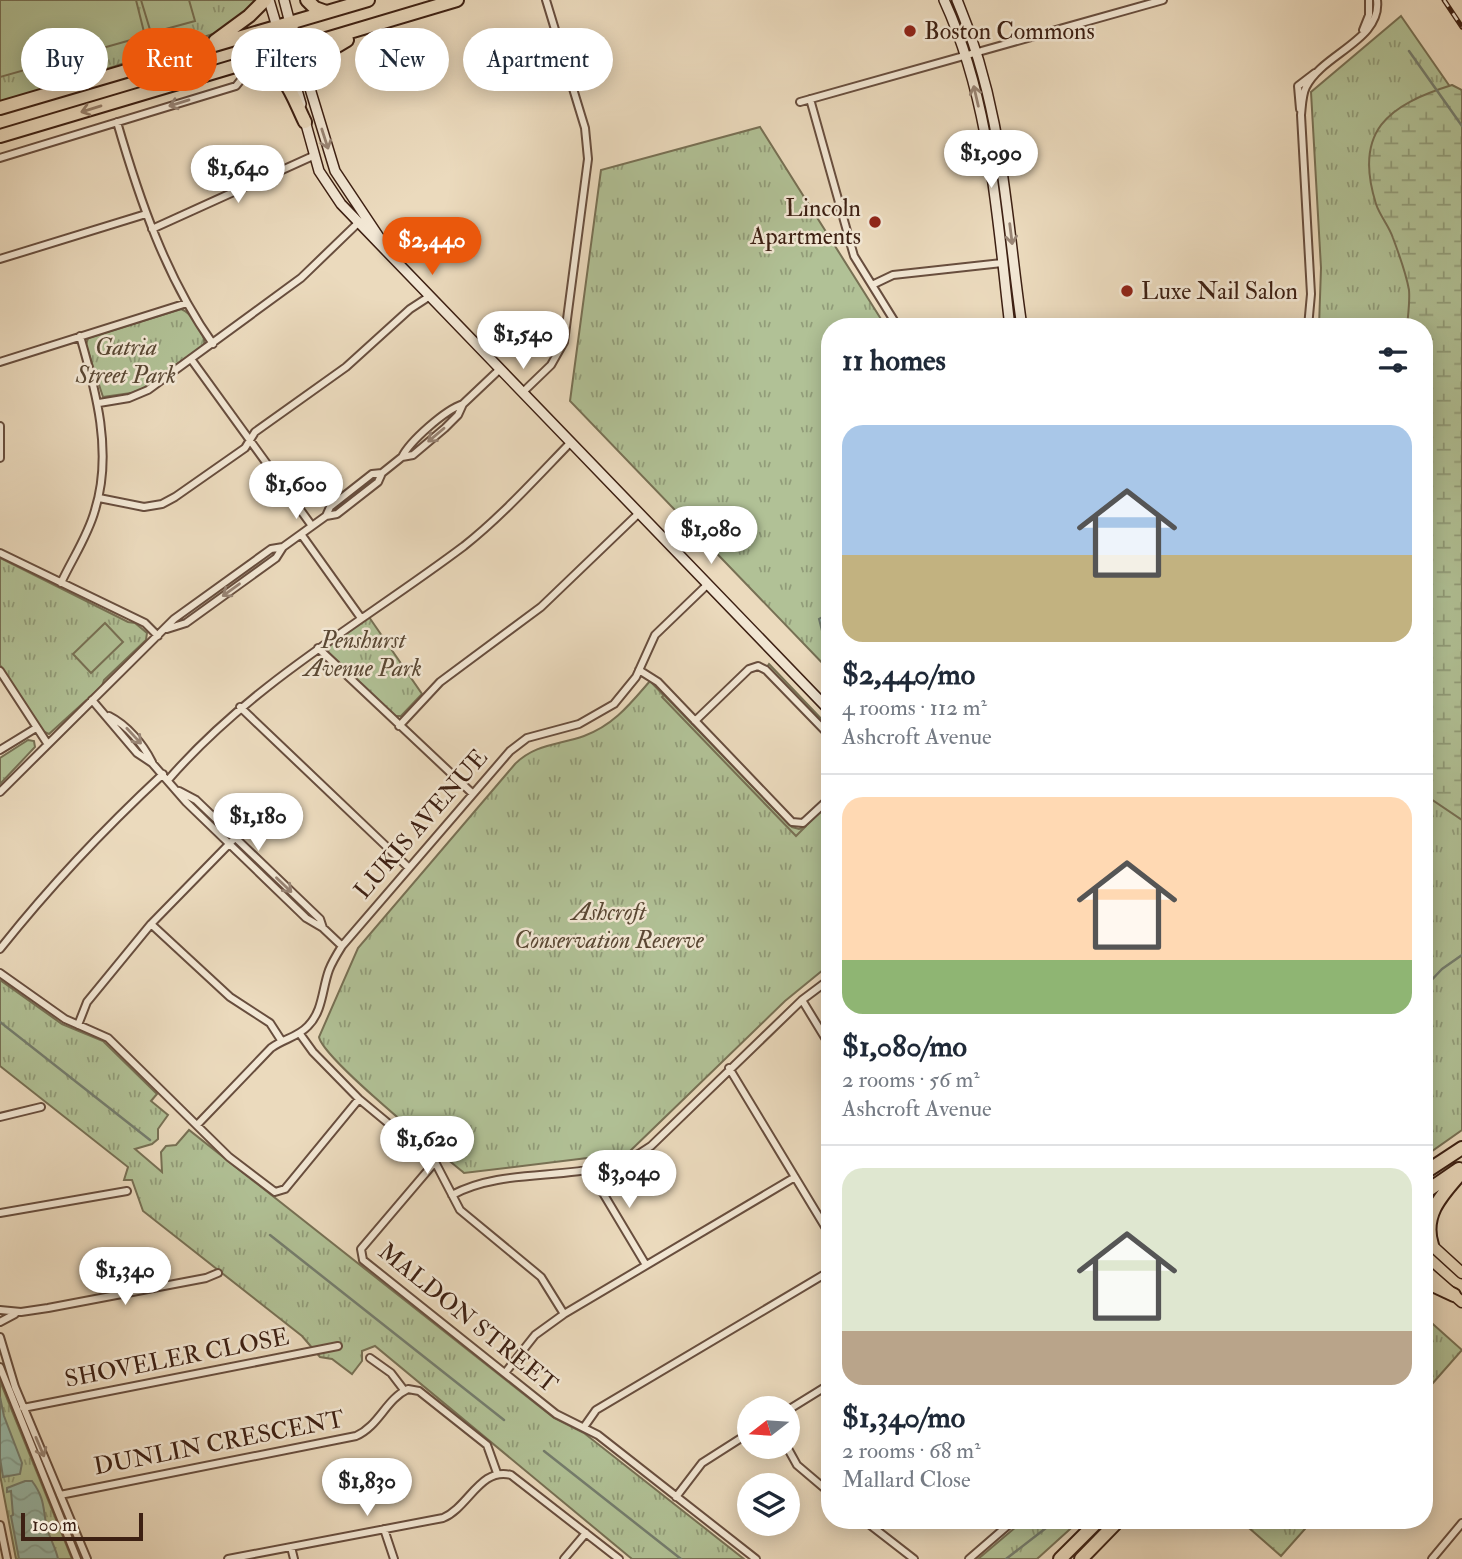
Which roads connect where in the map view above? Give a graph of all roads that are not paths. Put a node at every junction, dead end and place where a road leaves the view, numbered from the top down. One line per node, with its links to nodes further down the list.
1 (267, 0): 15 (main road); 19 (highway)
2 (284, 0): 13 (main road)
3 (307, 0): 12 (highway)
4 (368, 0): 12 (highway)
5 (457, 0): 14 (highway)
6 (547, 0): 58 (street)
7 (944, 0): 23 (main road)
8 (957, 0): 22 (main road)
9 (1163, 0): 22 (street)
10 (1369, 0): 18 (street)
11 (1377, 0): 18 (street)
12 (326, 12): 13 (highway)
13 (290, 23): 15 (highway); 16 (highway)
14 (375, 25): 17 (highway); 20 (highway)
15 (277, 27): 21 (highway)
16 (290, 28)
17 (341, 35)
18 (1360, 35): 52 (street)
19 (217, 39)
20 (341, 43)
21 (217, 45)
22 (978, 54): 23 (street); 51 (main road, one-way to 51)
23 (965, 58): 30 (street); 43 (main road, one-way to 23)
24 (231, 68): 35 (highway, one-way to 35)
25 (122, 73): 32 (highway)
26 (231, 88): 33 (street, one-way to 33)
27 (289, 91): 34 (highway)
28 (299, 91): 34 (main road)
29 (309, 91): 41 (main road, one-way to 41)
30 (810, 99): 31 (street); 44 (street)
31 (800, 102)
32 (0, 108)
33 (117, 122): 37 (street); 38 (street)
34 (305, 122): 36 (main road)
35 (0, 136)
36 (313, 156): 39 (main road); 40 (street)
37 (0, 158)
38 (146, 214): 40 (street); 42 (street)
39 (358, 223): 41 (main road); 54 (street)
40 (152, 229): 47 (street)
41 (389, 254): 45 (main road)
42 (0, 259)
43 (1002, 262): 44 (street); 50 (main road)
44 (872, 285): 49 (street)
45 (423, 289): 46 (main road); 48 (street)
46 (430, 296): 48 (street); 57 (main road)
47 (187, 303): 53 (street); 54 (street)
48 (410, 309): 61 (street)
49 (892, 318)
50 (1009, 318)
51 (1021, 318)
52 (1309, 318)
53 (80, 336): 56 (street); 59 (street)
54 (213, 344): 55 (street)
55 (191, 359): 59 (street); 61 (street)
56 (0, 362)
57 (500, 369): 58 (main road); 66 (street)
58 (523, 392): 62 (main road)
59 (99, 403): 64 (street)
60 (0, 426): 63 (street)
61 (250, 440): 64 (street); 66 (street)
62 (571, 442): 65 (main road); 72 (street)
63 (0, 458)
64 (99, 498): 70 (street)
65 (639, 513): 71 (main road); 82 (street)
66 (312, 526): 67 (street)
67 (301, 534): 68 (street); 72 (street)
68 (283, 547): 73 (street, one-way to 73); 73 (street)
69 (0, 552): 70 (street)
70 (61, 583): 74 (street)
71 (708, 584): 76 (street, LUKIS AVENUE); 79 (main road)
72 (360, 618): 75 (street)
73 (167, 629): 74 (street)
74 (158, 636): 78 (street)
75 (318, 648): 80 (street); 82 (street)
76 (639, 670): 81 (street); 90 (street, LUKIS AVENUE)
77 (0, 671): 84 (street)
78 (92, 700): 85 (street); 87 (street)
79 (821, 702)
80 (240, 707): 87 (street); 94 (street)
81 (695, 721): 83 (street); 91 (street)
82 (399, 726): 90 (street)
83 (821, 727)
84 (36, 728): 85 (street); 86 (street)
85 (47, 743): 88 (street)
86 (0, 750)
87 (166, 777): 89 (street); 98 (street)
88 (0, 792)
89 (179, 792): 92 (street); 93 (street)
90 (472, 794): 94 (street, LUKIS AVENUE)
91 (821, 806)
92 (235, 838): 93 (street); 96 (street, one-way to 96)
93 (229, 845): 95 (street); 96 (street)
94 (409, 867): 97 (street, LUKIS AVENUE)
95 (151, 925): 102 (street); 105 (street)
96 (323, 928): 97 (street)
97 (342, 946): 104 (street, LUKIS AVENUE)
98 (0, 949)
99 (0, 973): 102 (street)
100 (821, 986): 101 (street)
101 (802, 1000): 103 (street); 106 (street)
102 (78, 1025): 110 (street)
103 (821, 1031)
104 (300, 1034): 105 (street); 107 (street)
105 (281, 1040): 110 (street)
106 (729, 1068): 115 (street); 117 (street)
107 (359, 1099): 110 (street); 112 (street)
108 (41, 1107): 109 (street)
109 (0, 1117)
110 (197, 1125)
111 (1462, 1148): 114 (highway)
112 (435, 1162): 120 (street); 140 (street, MALDON STREET)
113 (1462, 1166): 118 (highway)
114 (1433, 1167)
115 (588, 1168): 120 (street); 125 (street)
116 (1462, 1172): 121 (highway)
117 (795, 1177): 123 (street); 125 (street)
118 (1433, 1187)
119 (127, 1191): 122 (street)
120 (452, 1195): 134 (street)
121 (1433, 1212)
122 (2, 1215)
123 (821, 1220)
124 (1433, 1247): 127 (main road)
125 (646, 1265): 134 (street)
126 (218, 1272): 133 (street)
127 (1462, 1273)
128 (821, 1276): 145 (street)
129 (1433, 1277): 131 (main road)
130 (1433, 1286): 131 (highway)
131 (1458, 1298)
132 (0, 1310): 133 (street)
133 (21, 1312): 135 (street)
134 (564, 1314): 140 (street)
135 (0, 1322)
136 (0, 1337): 144 (street)
137 (338, 1346): 144 (street, SHOVELER CLOSE)
138 (370, 1358): 141 (street)
139 (0, 1367): 162 (street)
140 (505, 1373): 145 (street, MALDON STREET)
141 (404, 1390): 148 (street); 150 (street, DUNLIN CRESCENT)
142 (821, 1390): 143 (street)
143 (800, 1403)
144 (23, 1408): 150 (street, one-way to 150)
145 (584, 1427): 151 (street, MALDON STREET)
146 (737, 1441): 151 (street)
147 (794, 1460): 149 (street)
148 (497, 1473): 154 (street); 159 (street)
149 (821, 1485)
150 (60, 1495): 163 (street)
151 (676, 1497): 169 (street, MALDON STREET)
152 (1462, 1523): 174 (street)
153 (0, 1525): 161 (street)
154 (384, 1529): 160 (street); 166 (street)
155 (875, 1529): 170 (street)
156 (1004, 1529): 171 (street)
157 (1090, 1529): 172 (highway)
158 (1110, 1529): 173 (highway)
159 (586, 1533): 167 (street); 168 (street)
160 (291, 1547): 164 (street); 165 (street)
161 (7, 1559)
162 (77, 1559)
163 (87, 1559)
164 (228, 1559)
165 (294, 1559)
166 (394, 1559)
167 (564, 1559)
168 (619, 1559)
169 (755, 1559)
170 (914, 1559)
171 (970, 1559)
172 (1060, 1559)
173 (1082, 1559)
174 (1432, 1559)

